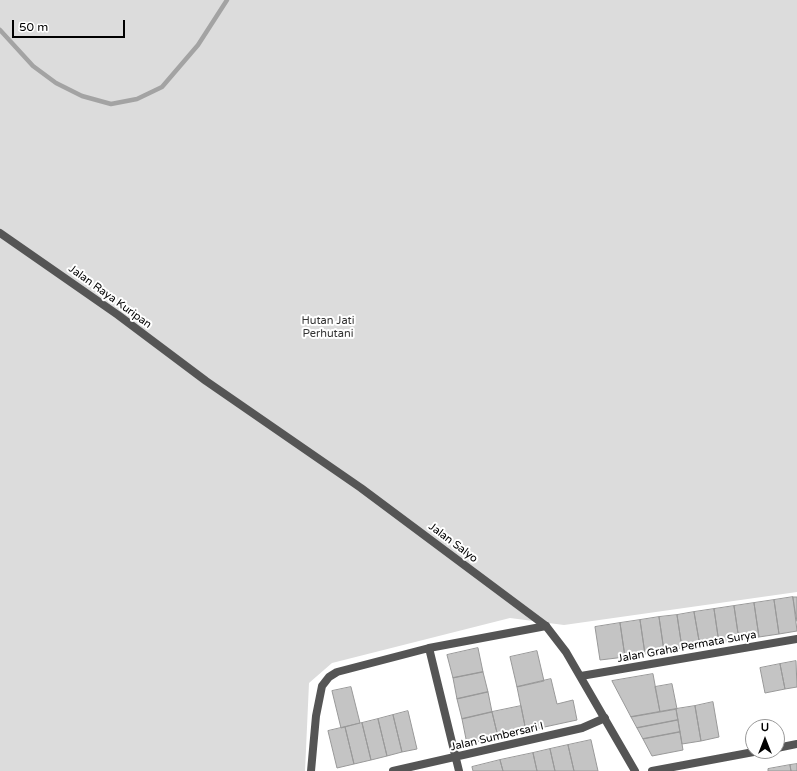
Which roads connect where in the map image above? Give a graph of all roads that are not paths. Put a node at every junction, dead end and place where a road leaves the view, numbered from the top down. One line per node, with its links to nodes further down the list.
1 (0, 233): 2 (street, Jalan Raya Kuripan)
2 (206, 381): 3 (street, Jalan Salyo)
3 (546, 626): 5 (street); 6 (street, Jalan Salyo)
4 (797, 639): 6 (street, Jalan Graha Permata Surya)
5 (429, 648): 11 (street); 12 (street)
6 (581, 676): 7 (street, Jalan Salyo)
7 (605, 718): 11 (street, Jalan Sumbersari I); 15 (street, Jalan Salyo)
8 (797, 744): 9 (street)
9 (785, 746)
10 (745, 753): 16 (street)
11 (456, 758): 13 (street, Jalan Sumbersari I); 14 (street)
12 (311, 771)
13 (393, 771)
14 (459, 771)
15 (635, 771)
16 (653, 771)

